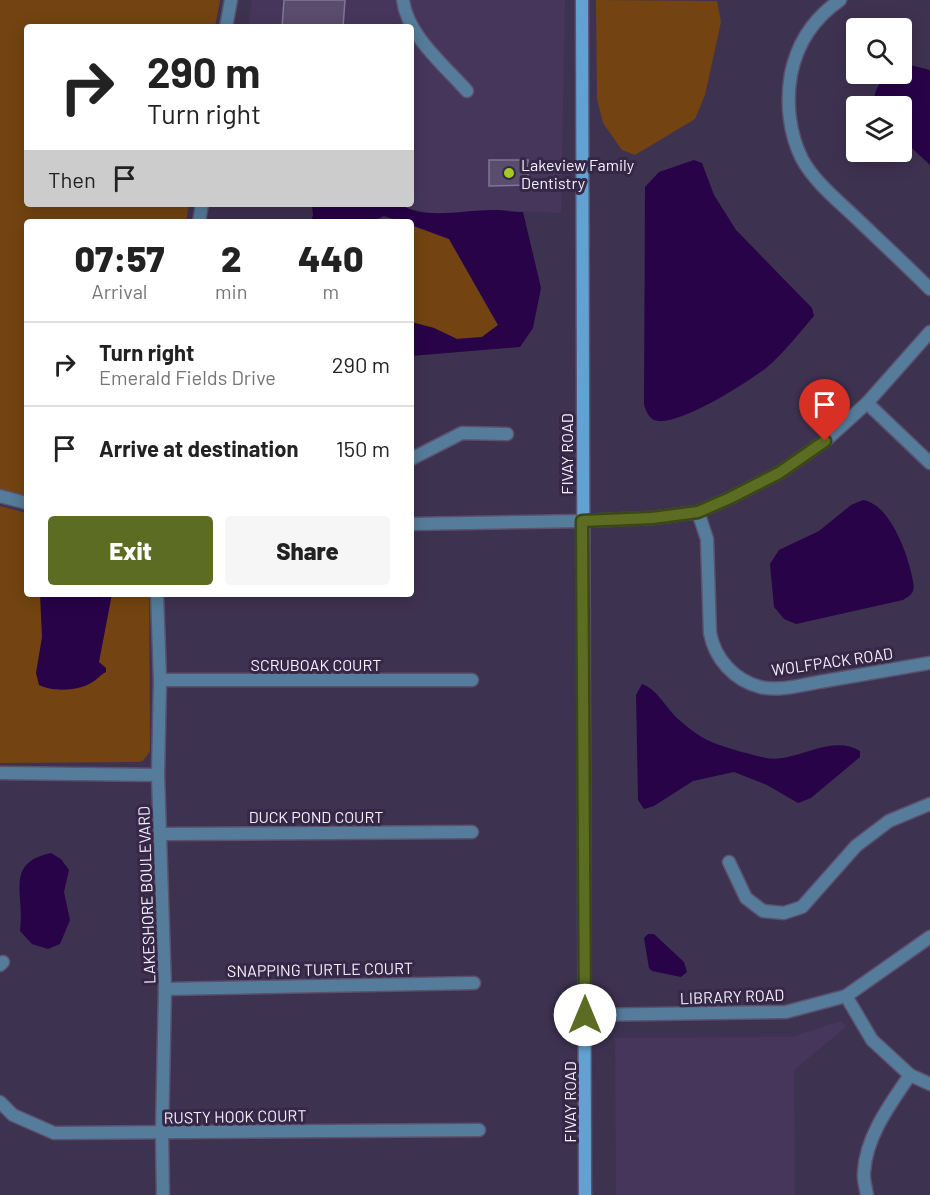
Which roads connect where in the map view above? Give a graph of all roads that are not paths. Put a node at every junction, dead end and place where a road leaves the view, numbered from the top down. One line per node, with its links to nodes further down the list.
1 (231, 0): 5 (street)
2 (404, 0): 6 (street)
3 (582, 0): 18 (street, FIVAY ROAD)
4 (840, 0): 9 (street)
5 (227, 24)
6 (411, 24)
7 (414, 30): 8 (street)
8 (467, 91)
9 (930, 289)
10 (930, 332): 11 (street)
11 (867, 403): 14 (street); 17 (street)
12 (507, 434): 13 (street)
13 (414, 457)
14 (930, 463)
15 (0, 496): 16 (street)
16 (24, 501)
17 (698, 512): 18 (street); 21 (street, WOLFPACK ROAD)
18 (582, 521): 19 (street); 34 (street, FIVAY ROAD)
19 (414, 524)
20 (157, 597): 22 (street, LAKESHORE BOULEVARD)
21 (930, 663)
22 (160, 680): 23 (street, SCRUBOAK COURT); 25 (street, LAKESHORE BOULEVARD)
23 (472, 680)
24 (0, 773): 25 (street)
25 (158, 775): 28 (street, LAKESHORE BOULEVARD)
26 (930, 804): 29 (street)
27 (472, 832): 28 (street, DUCK POND COURT)
28 (160, 834): 32 (street, LAKESHORE BOULEVARD)
29 (729, 862)
30 (930, 937): 33 (street, LIBRARY ROAD)
31 (474, 982): 32 (street, SNAPPING TURTLE COURT)
32 (165, 989): 39 (street, LAKESHORE BOULEVARD)
33 (846, 996): 34 (street, LIBRARY ROAD); 35 (street)
34 (585, 1015): 41 (street, FIVAY ROAD)
35 (910, 1075): 36 (street); 42 (street)
36 (930, 1084)
37 (0, 1102): 39 (street, RUSTY HOOK COURT)
38 (479, 1130): 39 (street, RUSTY HOOK COURT)
39 (162, 1133): 40 (street, LAKESHORE BOULEVARD)
40 (163, 1195)
41 (585, 1195)
42 (867, 1195)

